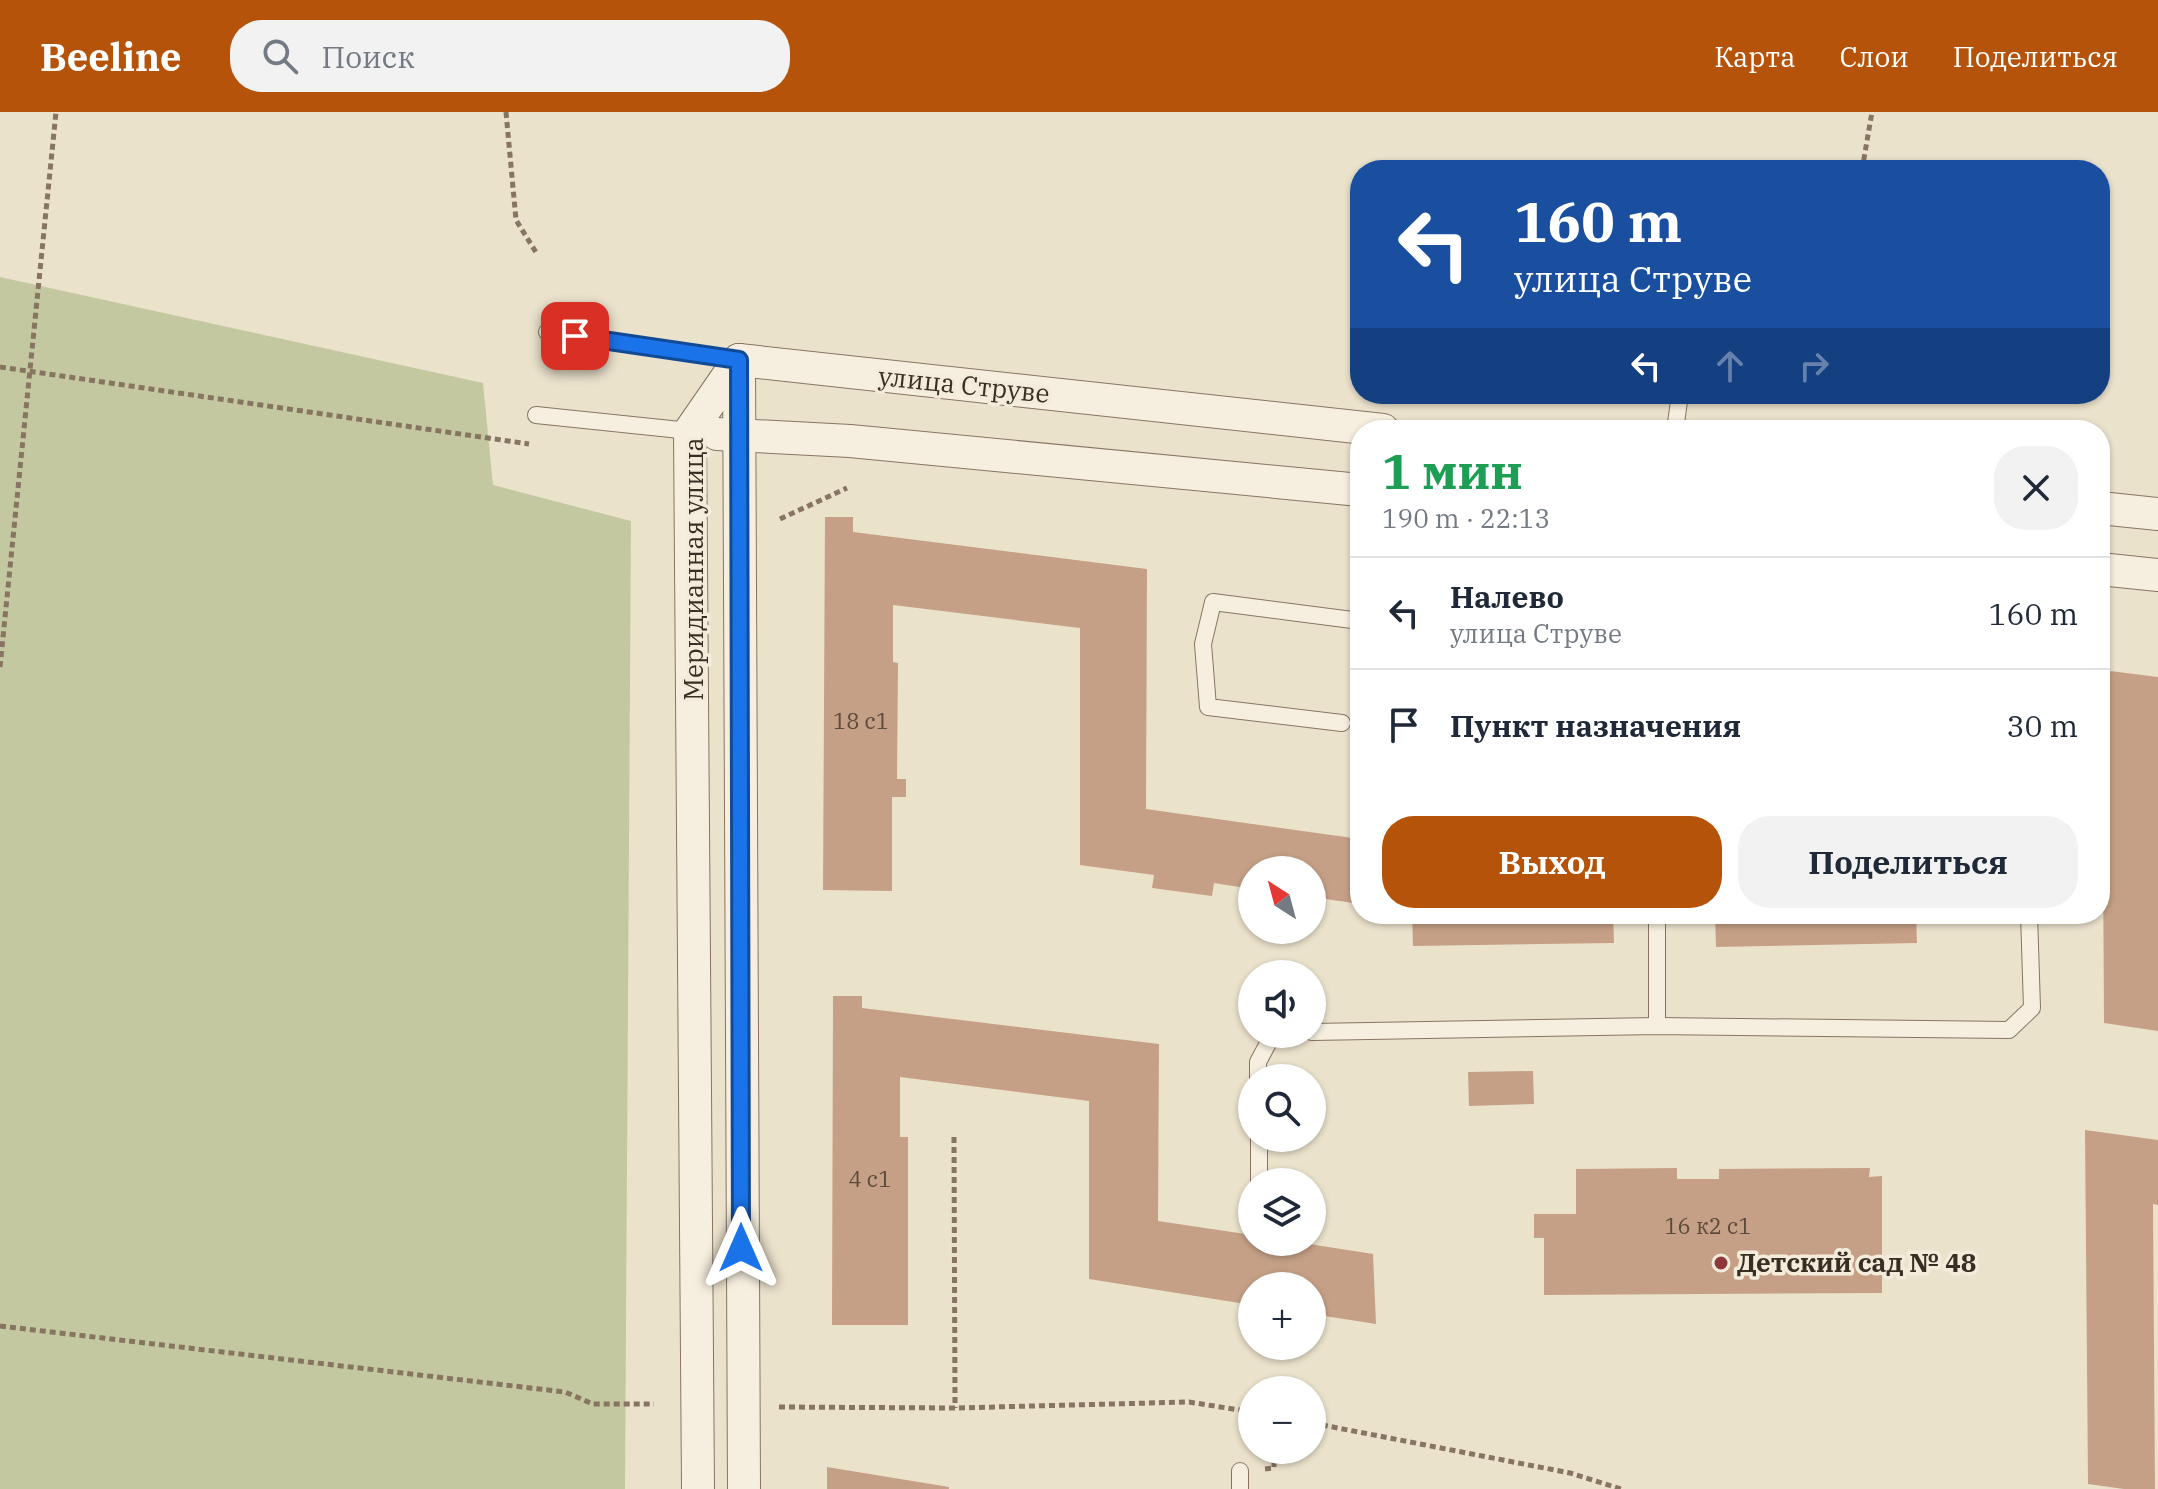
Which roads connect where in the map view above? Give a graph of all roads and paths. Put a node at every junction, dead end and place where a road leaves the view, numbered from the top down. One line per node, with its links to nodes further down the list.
1 (56, 112): 9 (path)
2 (506, 112): 5 (path)
3 (1872, 112): 4 (path)
4 (1864, 160)
5 (537, 254)
6 (547, 332): 7 (lane, улица Струве)
7 (739, 360): 11 (street, улица Струве); 12 (street, Меридианная улица); 13 (street, Меридианная улица)
8 (0, 367): 9 (path)
9 (31, 370): 14 (path); 23 (path)
10 (536, 415): 12 (lane)
11 (1350, 426)
12 (690, 431): 13 (street); 37 (street, Меридианная улица)
13 (739, 437): 16 (street); 38 (street, Меридианная улица)
14 (529, 444)
15 (847, 488): 19 (path)
16 (1350, 489)
17 (2110, 509): 18 (street)
18 (2158, 514)
19 (780, 519)
20 (2110, 570): 21 (street)
21 (2158, 575)
22 (1350, 620): 24 (lane)
23 (0, 667)
24 (1342, 723)
25 (1657, 924): 27 (lane)
26 (2029, 924): 27 (lane)
27 (1657, 1026): 28 (lane)
28 (1326, 1032)
29 (954, 1137): 33 (path)
30 (0, 1326): 31 (path)
31 (654, 1404)
32 (779, 1407): 33 (path)
33 (955, 1408): 34 (path)
34 (1238, 1410)
35 (1326, 1426): 40 (path)
36 (1240, 1471): 39 (lane)
37 (698, 1489)
38 (744, 1489)
39 (1240, 1489)
40 (1621, 1489)

